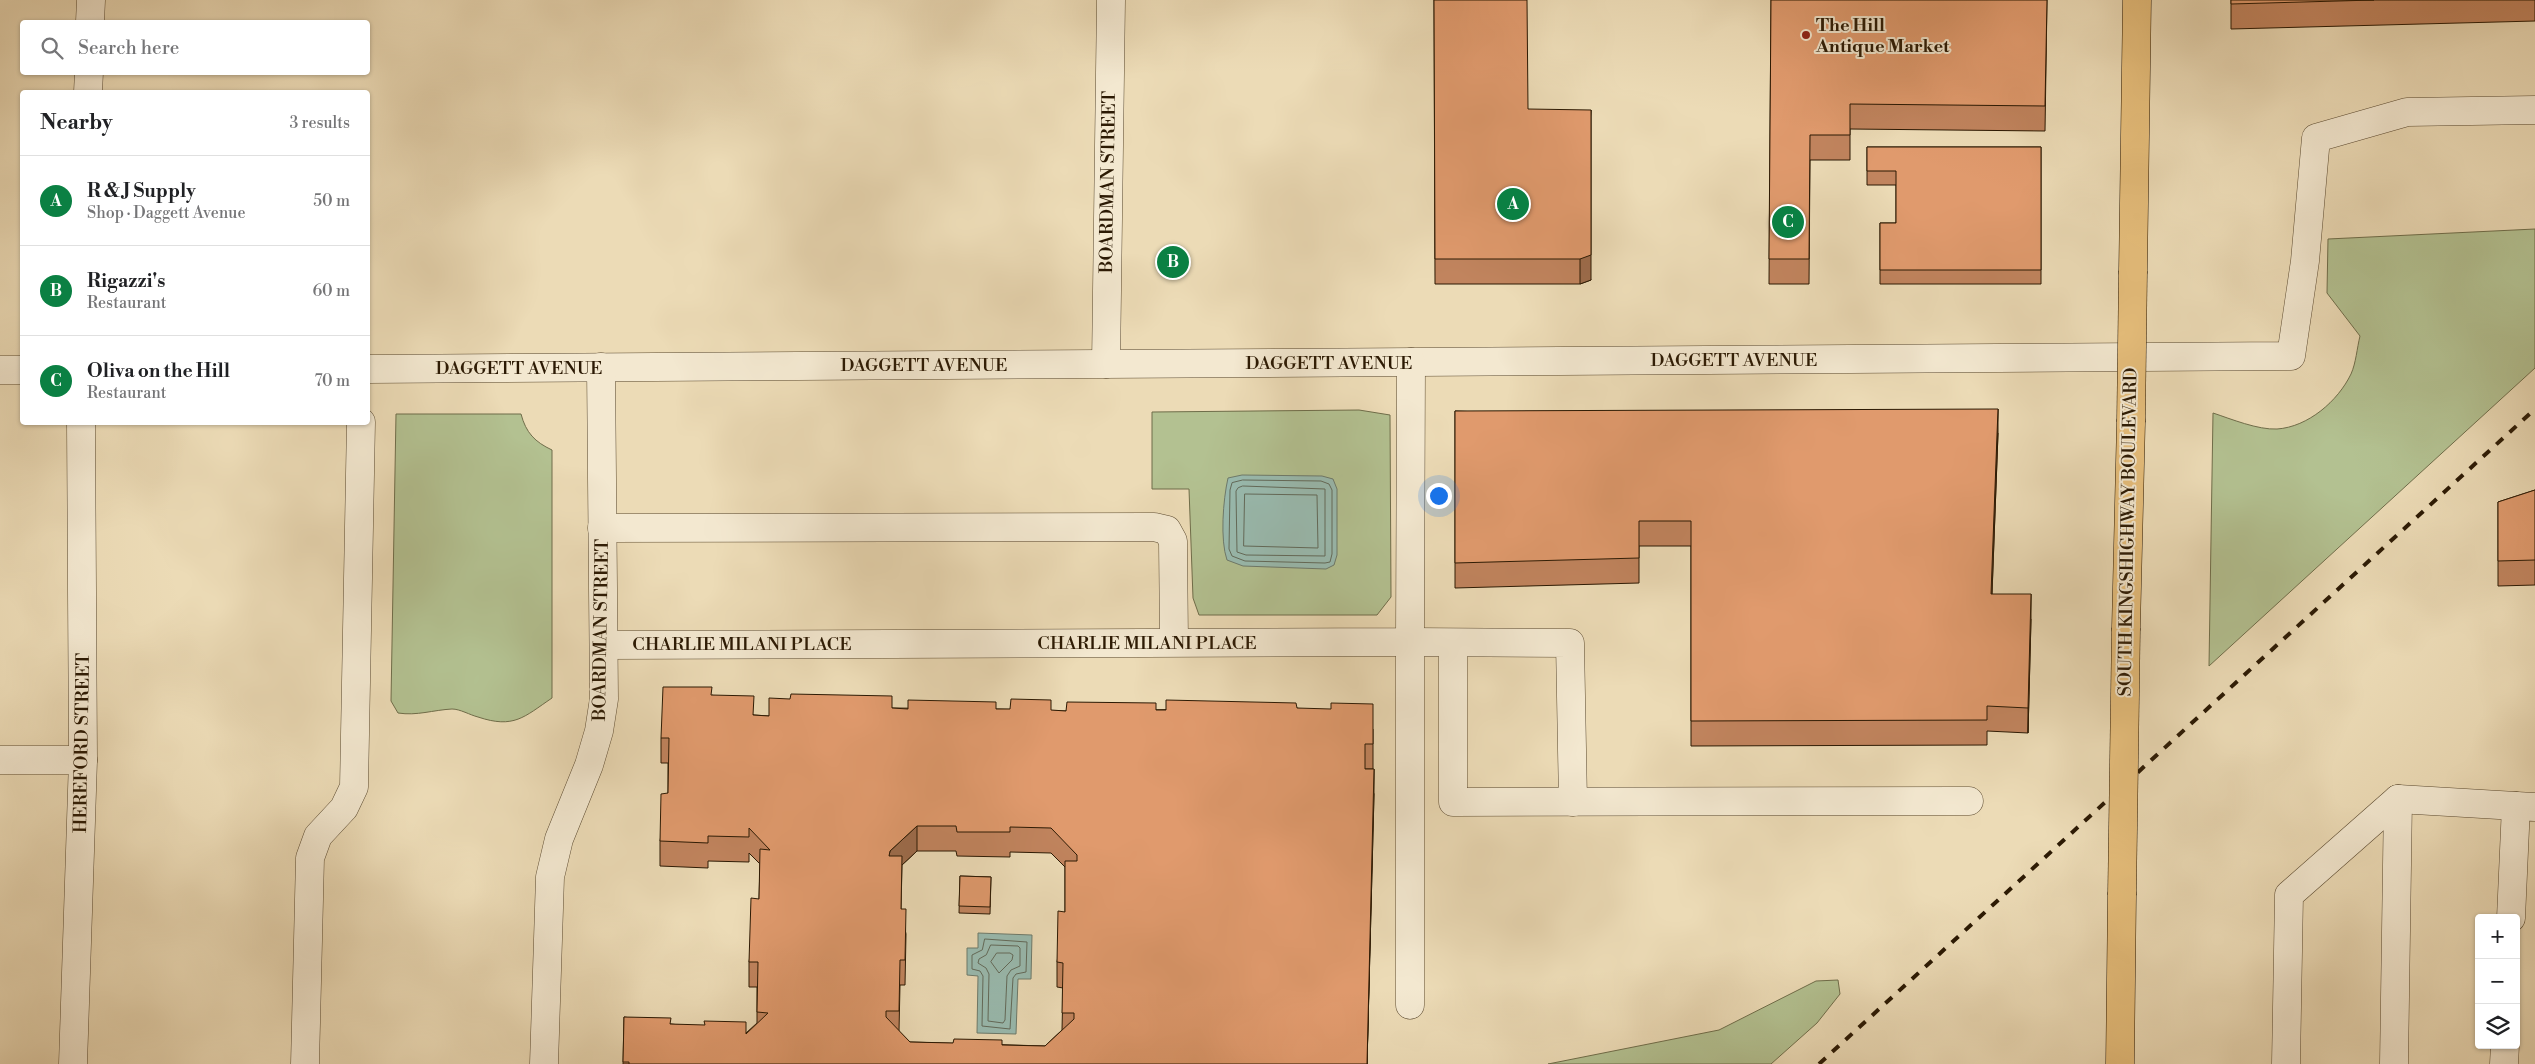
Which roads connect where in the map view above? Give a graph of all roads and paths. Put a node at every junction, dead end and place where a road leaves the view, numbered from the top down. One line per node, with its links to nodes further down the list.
1 (91, 0): 4 (street)
2 (1111, 0): 9 (street, BOARDMAN STREET)
3 (2137, 0): 33 (main road, SOUTH KINGSHIGHWAY BOULEVARD, bridge)
4 (90, 20)
5 (89, 75): 6 (street)
6 (88, 90)
7 (2535, 110): 8 (street, DAGGETT AVENUE)
8 (1411, 362): 9 (street, DAGGETT AVENUE); 18 (street)
9 (1106, 364): 10 (street, DAGGETT AVENUE)
10 (601, 367): 11 (street, DAGGETT AVENUE); 16 (street, BOARDMAN STREET)
11 (370, 369)
12 (0, 370): 13 (street)
13 (20, 370)
14 (81, 425): 22 (street, HEREFORD STREET)
15 (361, 425): 31 (street)
16 (602, 528): 17 (street); 20 (street, BOARDMAN STREET)
17 (1174, 642): 18 (street, CHARLIE MILANI PLACE); 20 (street, CHARLIE MILANI PLACE)
18 (1410, 642): 19 (street, CHARLIE MILANI PLACE); 28 (street)
19 (1453, 642): 25 (street, CHARLIE MILANI PLACE); 25 (street)
20 (604, 645): 32 (street, BOARDMAN STREET)
21 (0, 760): 22 (street)
22 (84, 760): 30 (street, HEREFORD STREET)
23 (2398, 799): 26 (street); 34 (street); 35 (street)
24 (1969, 801): 25 (street)
25 (1572, 802)
26 (2525, 807): 27 (street)
27 (2512, 914)
28 (1410, 1005)
29 (2505, 1049): 36 (street)
30 (73, 1064)
31 (305, 1064)
32 (544, 1064)
33 (2120, 1064)
34 (2286, 1064)
35 (2394, 1064)
36 (2504, 1064)

